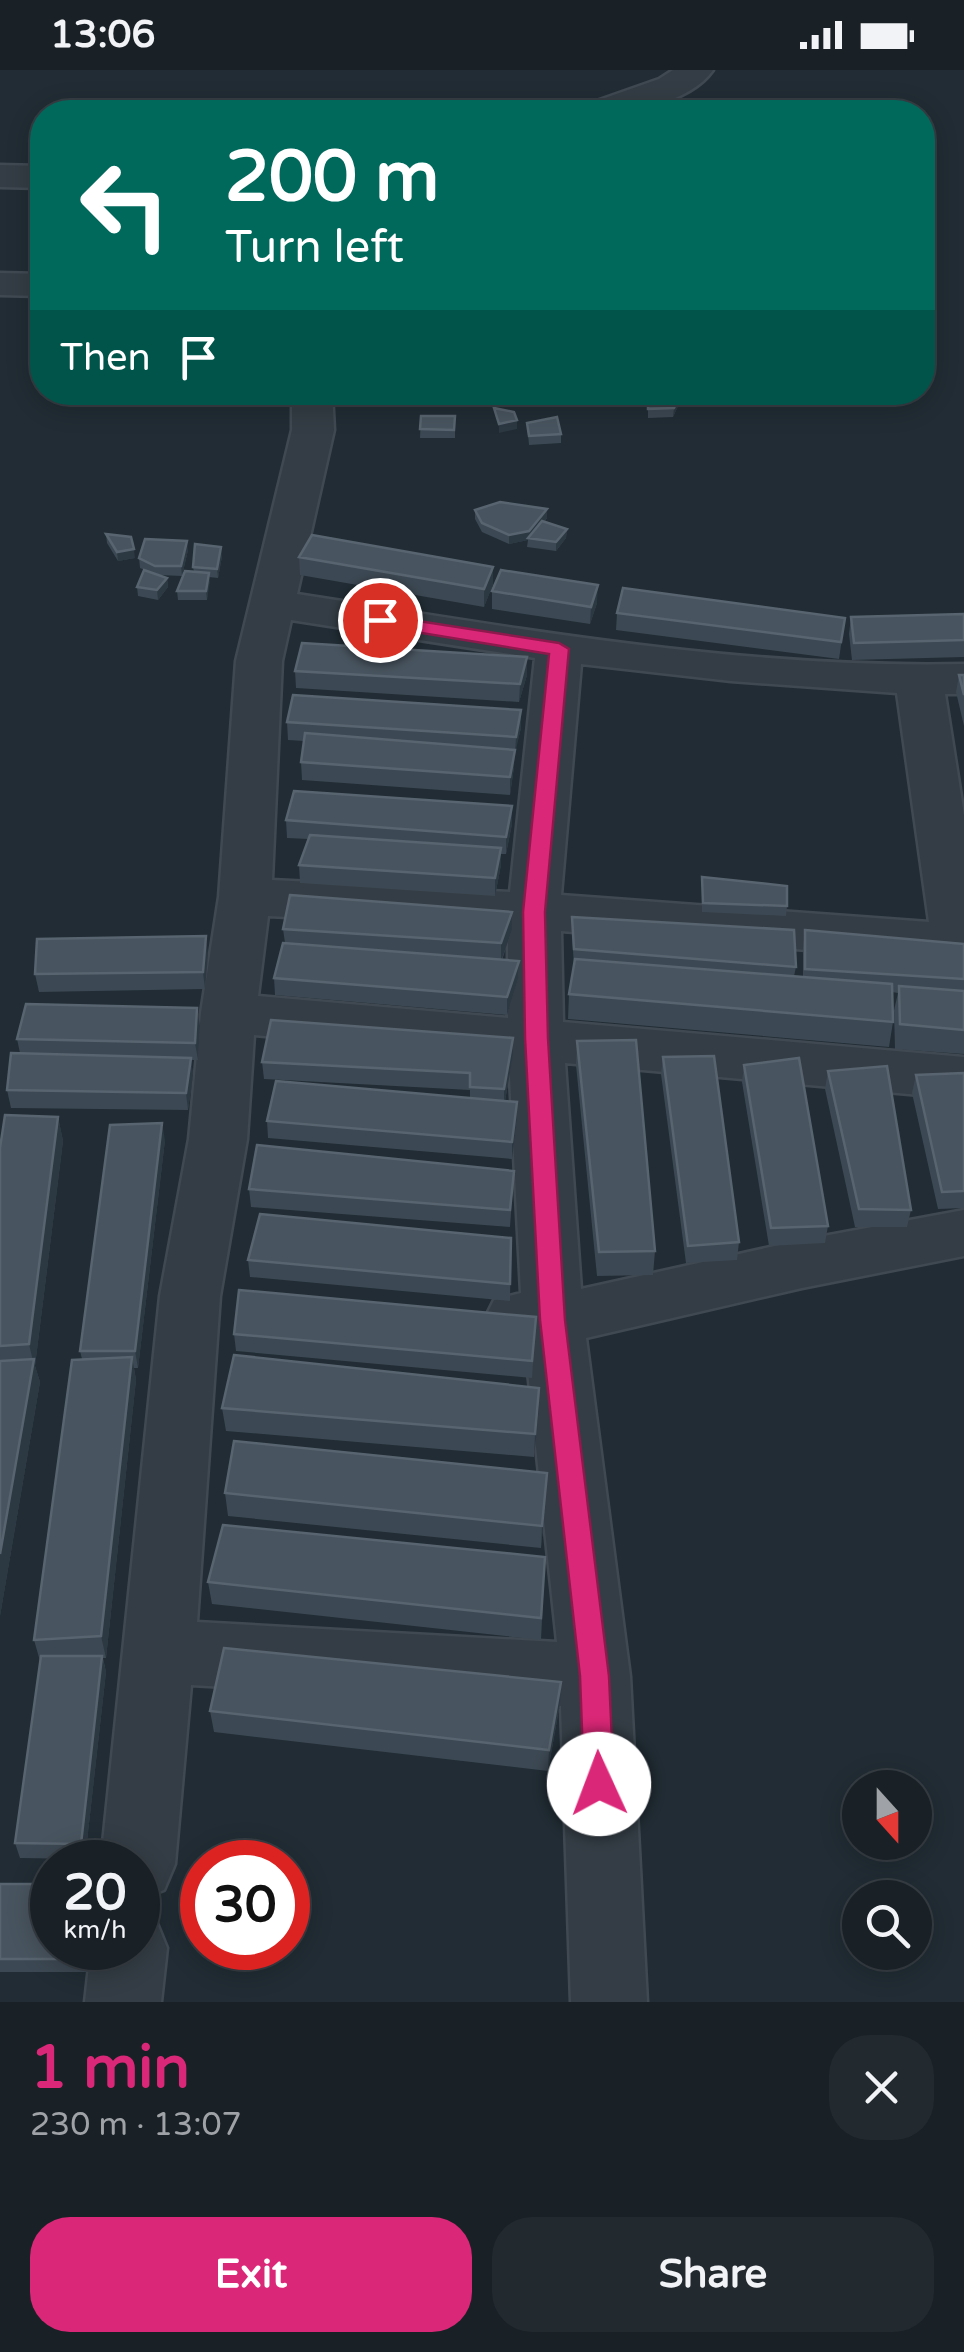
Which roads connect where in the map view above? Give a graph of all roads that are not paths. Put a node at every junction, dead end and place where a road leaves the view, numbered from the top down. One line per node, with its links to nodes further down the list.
1 (696, 70): 2 (street)
2 (631, 100)
3 (0, 176): 4 (street)
4 (30, 177)
5 (0, 284): 6 (street)
6 (30, 285)
7 (312, 405): 8 (street)
8 (272, 603): 9 (street); 11 (street)
9 (559, 649): 10 (street); 12 (street)
10 (941, 680): 13 (street)
11 (245, 897): 12 (street); 14 (street)
12 (534, 912): 13 (street); 15 (street)
13 (961, 943)
14 (228, 1013): 15 (street); 20 (street)
15 (536, 1038): 16 (street); 19 (street)
16 (964, 1078)
17 (964, 1234): 19 (street)
18 (457, 1314): 19 (street)
19 (553, 1320): 21 (street)
20 (160, 1652): 21 (street); 22 (street)
21 (594, 1676): 25 (street)
22 (140, 1840)
23 (126, 1970): 24 (street)
24 (123, 2002)
25 (608, 2002)

